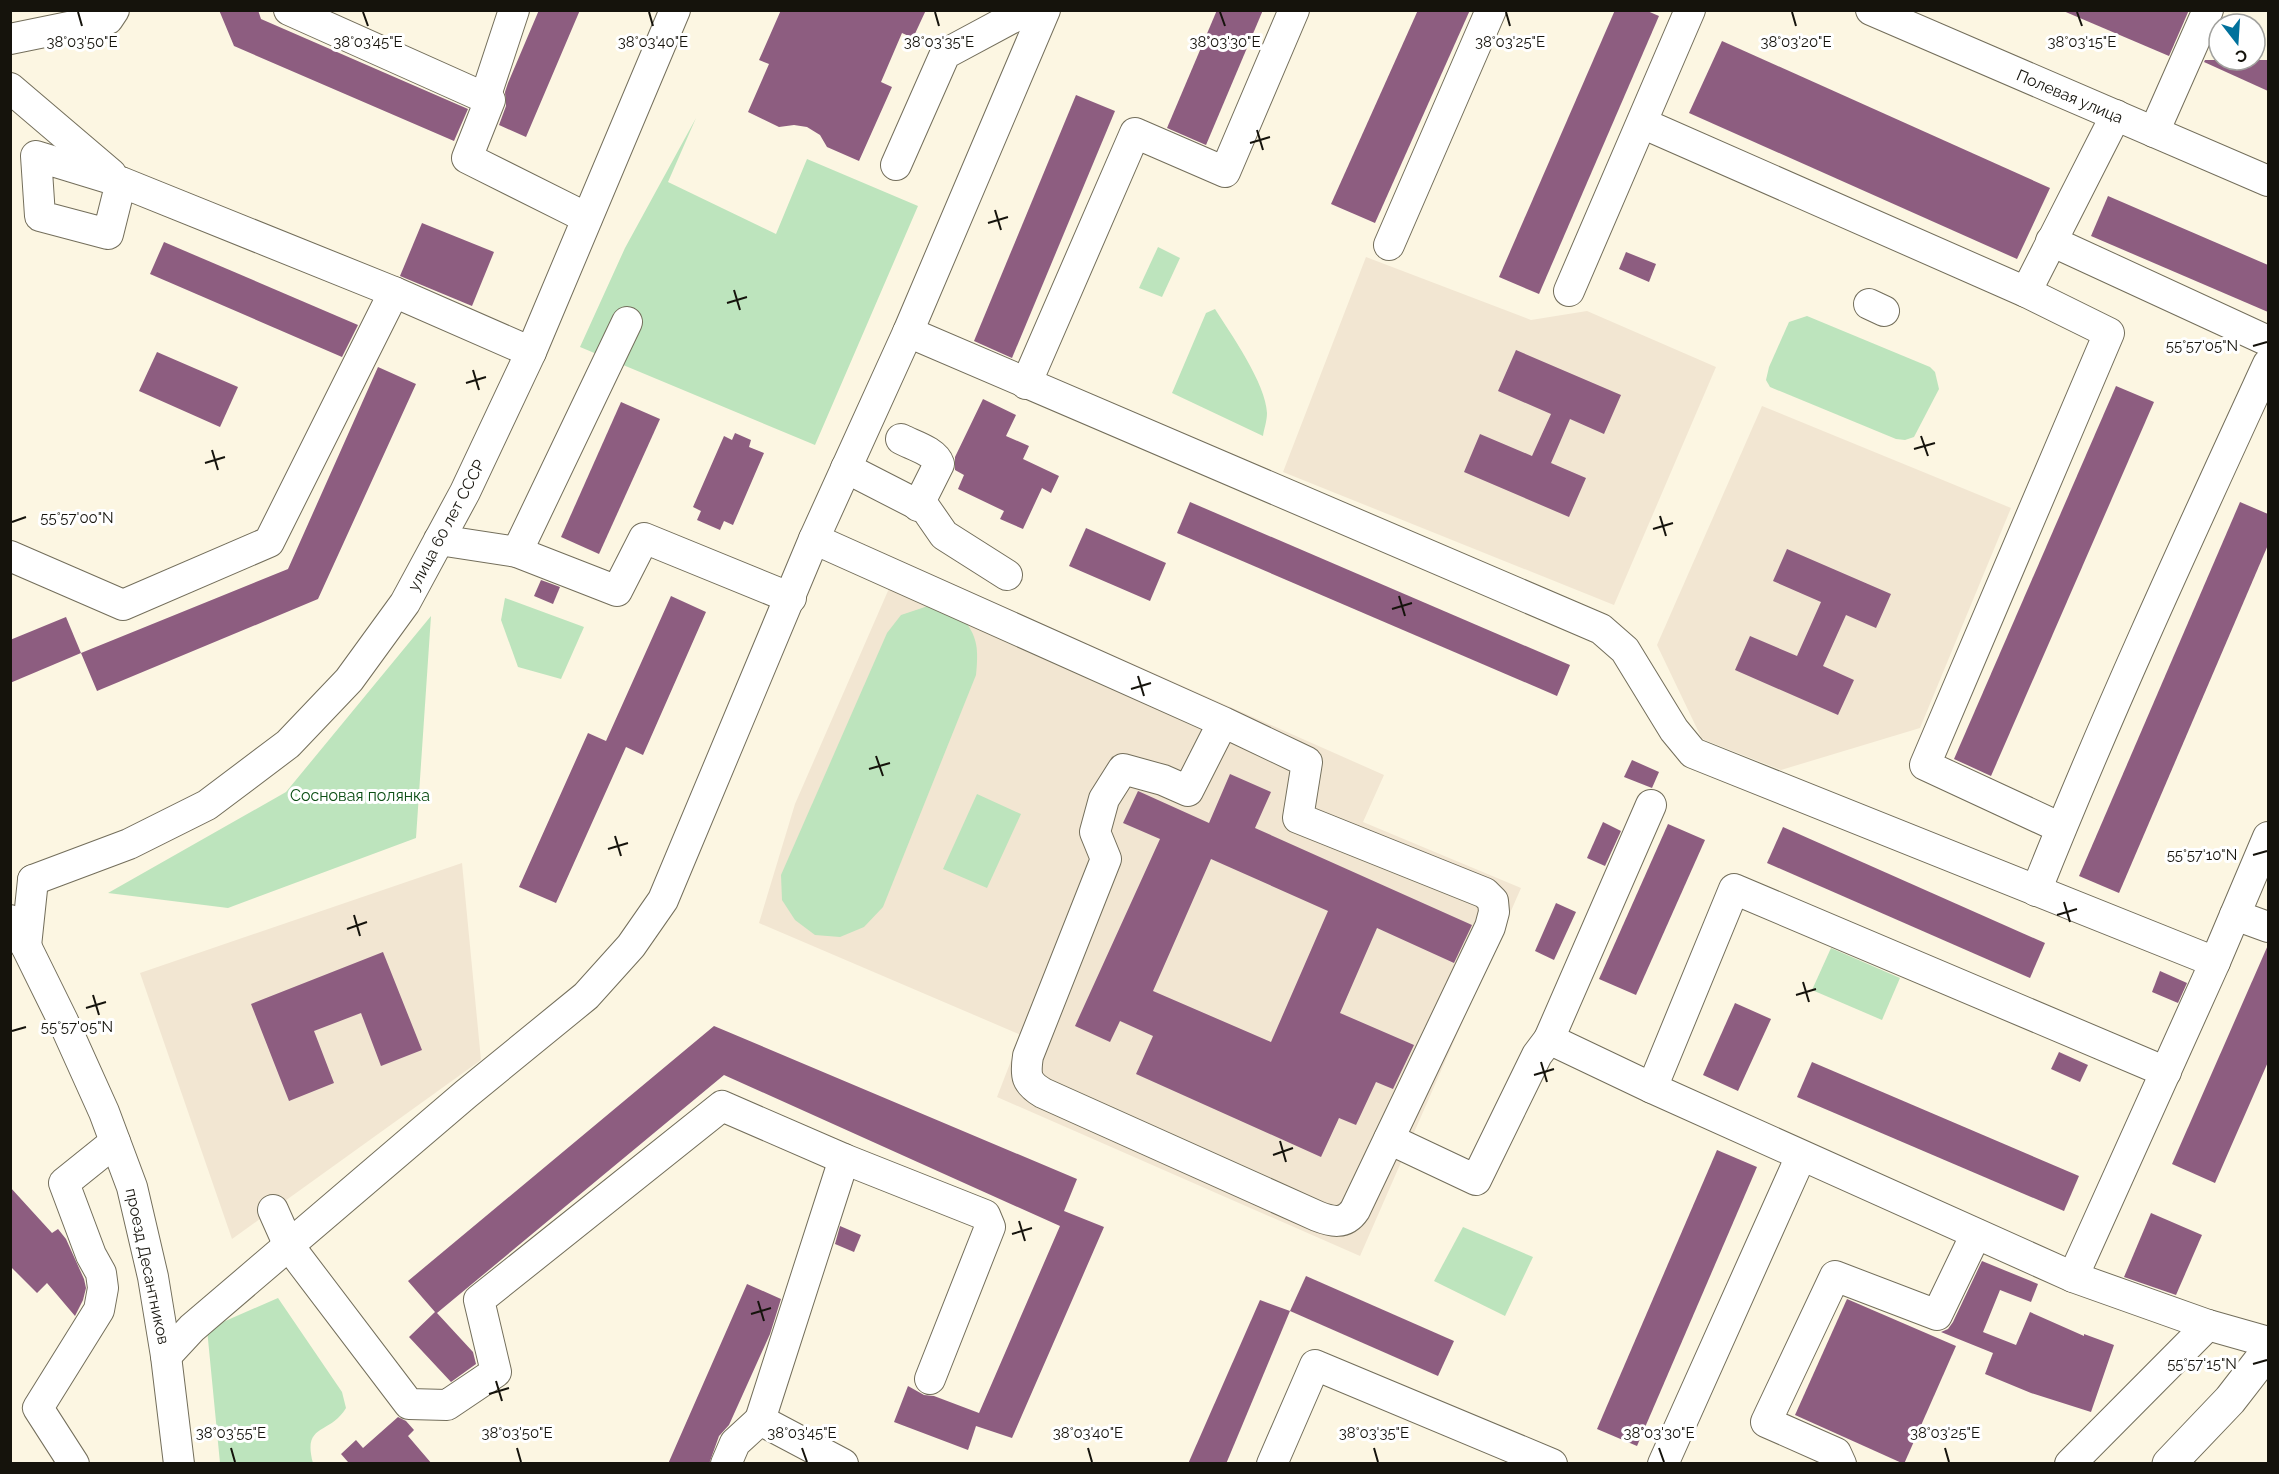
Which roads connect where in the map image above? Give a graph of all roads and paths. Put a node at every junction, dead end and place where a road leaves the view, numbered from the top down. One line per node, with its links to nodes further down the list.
1 (114, 10): 12 (street)
2 (289, 10): 14 (street)
3 (514, 10): 14 (street)
4 (675, 10): 20 (street, улица 60 лет СССР)
5 (1027, 10): 18 (street)
6 (1045, 10): 27 (street)
7 (1294, 10): 31 (street)
8 (1491, 10): 22 (street)
9 (1690, 10): 16 (street)
10 (1871, 10): 15 (street, Полевая улица)
11 (2208, 10): 17 (street)
12 (10, 39)
13 (10, 88): 24 (street)
14 (485, 98): 20 (street)
15 (2116, 116): 17 (street, Полевая улица); 21 (street)
16 (1642, 123): 23 (street); 25 (street)
17 (2154, 132): 19 (street, Полевая улица)
18 (896, 165)
19 (2268, 181)
20 (587, 218): 29 (street, улица 60 лет СССР)
21 (2052, 241): 25 (street); 28 (street)
22 (1389, 245)
23 (1569, 291)
24 (394, 292): 29 (street); 40 (street)
25 (2026, 292): 45 (street)
26 (627, 321): 39 (street)
27 (908, 332): 31 (street); 32 (street)
28 (2268, 341)
29 (531, 352): 38 (street, улица 60 лет СССР)
30 (2268, 364): 45 (street)
31 (1026, 384): 48 (street)
32 (869, 416): 34 (street); 35 (street)
33 (901, 439): 36 (street)
34 (946, 452)
35 (846, 468): 36 (street); 37 (street)
36 (918, 506): 41 (street)
37 (814, 539): 42 (street); 43 (street)
38 (439, 540): 39 (street); 47 (street, улица 60 лет СССР)
39 (517, 552): 42 (street)
40 (10, 556)
41 (1007, 574)
42 (791, 598): 63 (street)
43 (1223, 722): 57 (street); 57 (street)
44 (1651, 805): 54 (street)
45 (2061, 828): 48 (street)
46 (2268, 837): 49 (street)
47 (22, 877): 52 (street)
48 (2036, 891): 53 (street)
49 (2235, 915): 51 (street); 53 (street)
50 (10, 920): 52 (street, проезд Десантников)
51 (2268, 927)
52 (26, 946): 58 (street, проезд Десантников)
53 (2215, 962): 55 (street)
54 (1549, 1039): 56 (street); 57 (street)
55 (2166, 1072): 56 (street); 64 (street)
56 (1652, 1088): 59 (street)
57 (1389, 1139)
58 (115, 1142): 68 (street, проезд Десантников); 71 (street)
59 (1801, 1156): 62 (street); 77 (street)
60 (844, 1159): 63 (street); 69 (street); 70 (street)
61 (273, 1210): 63 (street)
62 (1977, 1234): 64 (street); 78 (street)
63 (289, 1246): 68 (street)
64 (2073, 1276): 65 (street)
65 (2208, 1325): 66 (street); 79 (street)
66 (2268, 1342)
67 (2268, 1351): 80 (main road)
68 (166, 1356): 72 (street, проезд Десантников)
69 (930, 1379)
70 (760, 1420): 73 (street); 74 (street)
71 (74, 1464)
72 (179, 1464)
73 (726, 1464)
74 (843, 1464)
75 (1272, 1464): 76 (street)
76 (1552, 1464)
77 (1663, 1464)
78 (1841, 1464)
79 (2070, 1464)
80 (2169, 1464)

